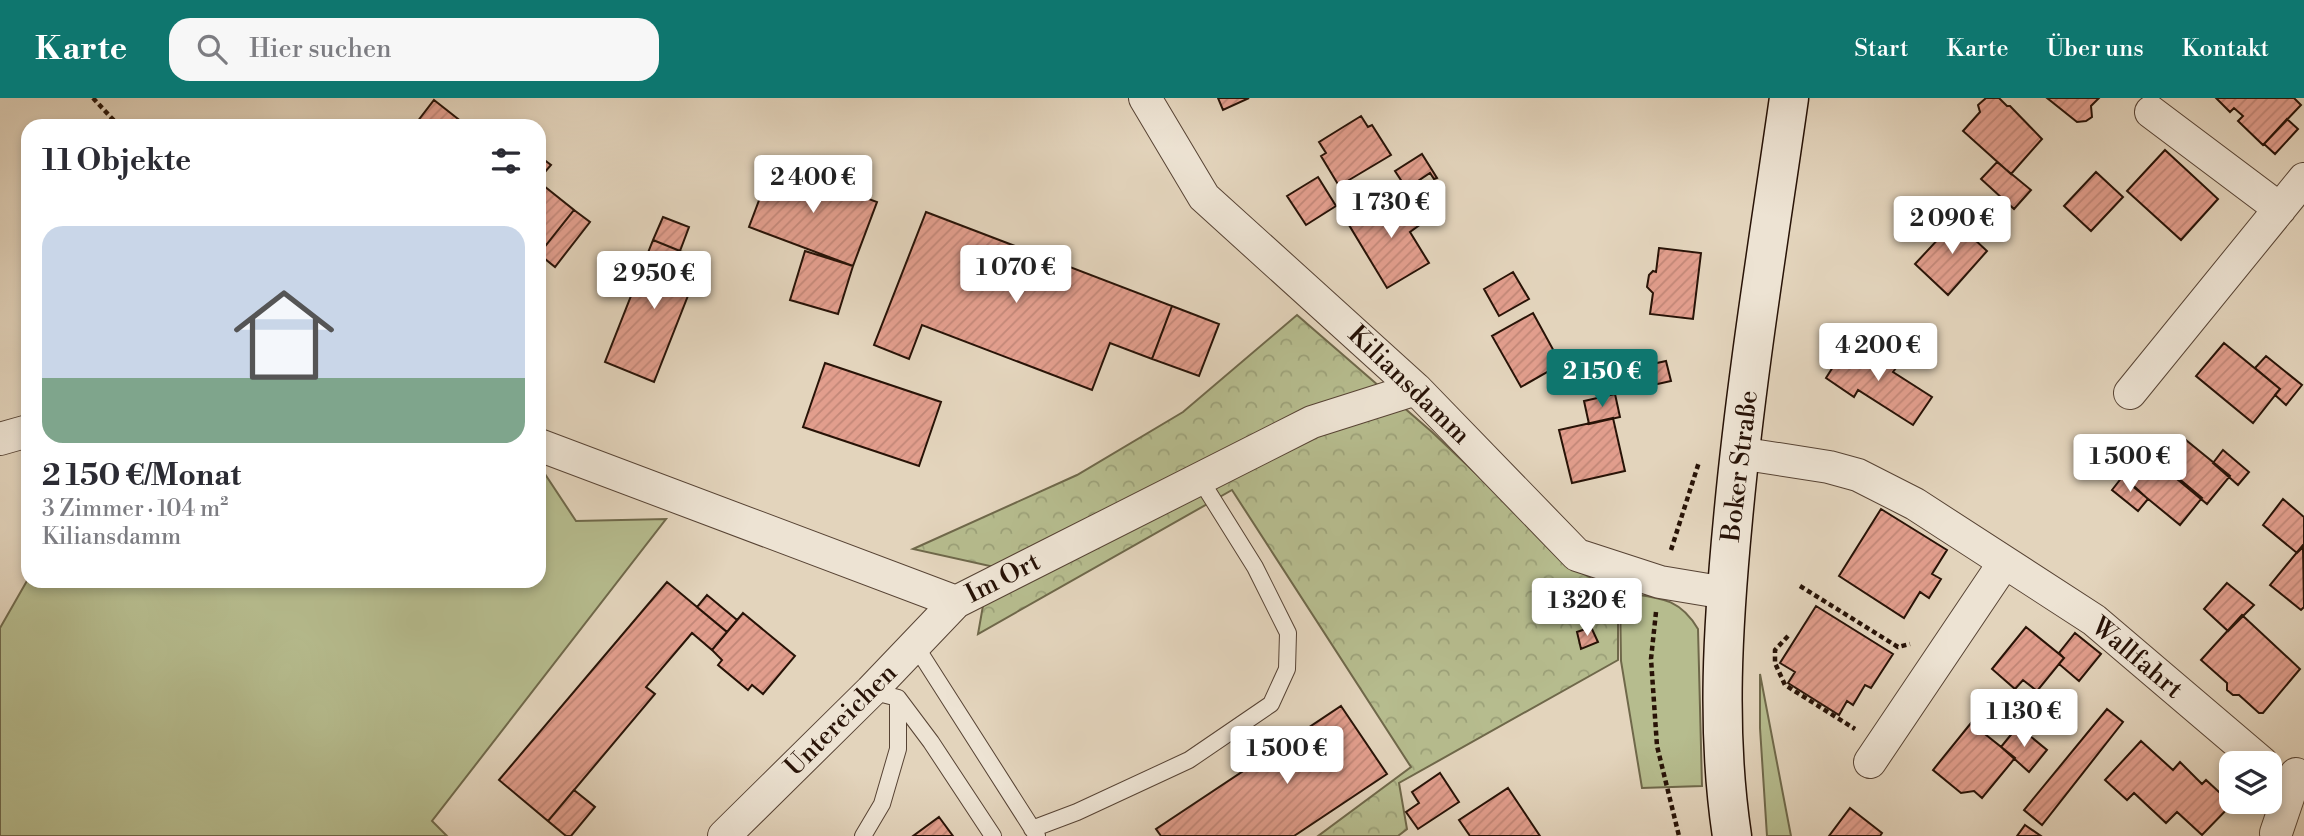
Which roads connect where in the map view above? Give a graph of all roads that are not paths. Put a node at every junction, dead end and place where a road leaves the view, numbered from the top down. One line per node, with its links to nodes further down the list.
1 (1145, 98): 6 (street, Kiliansdamm)
2 (1789, 98): 11 (main road, Boker Straße)
3 (2151, 112): 5 (street)
4 (2304, 179): 5 (street)
5 (2280, 209): 7 (street)
6 (1416, 389): 12 (street, Im Ort); 14 (street, Kiliansdamm)
7 (2130, 393)
8 (21, 433): 9 (street)
9 (0, 439)
10 (546, 448): 15 (street, Im Ort)
11 (1739, 453): 13 (street, Wallfahrt); 14 (main road, Boker Straße)
12 (1200, 479): 15 (street, Im Ort); 21 (lane)
13 (2004, 563): 18 (street, Wallfahrt); 19 (street)
14 (1726, 593): 26 (main road, Boker Straße)
15 (956, 602): 16 (street, Untereichen)
16 (915, 645): 17 (street, Untereichen); 21 (lane)
17 (885, 695): 23 (street, Untereichen); 24 (lane); 25 (lane)
18 (2249, 751)
19 (1875, 754)
20 (2290, 770): 22 (street)
21 (1034, 832)
22 (2276, 832)
23 (724, 836)
24 (863, 836)
25 (993, 836)
26 (1732, 836)

